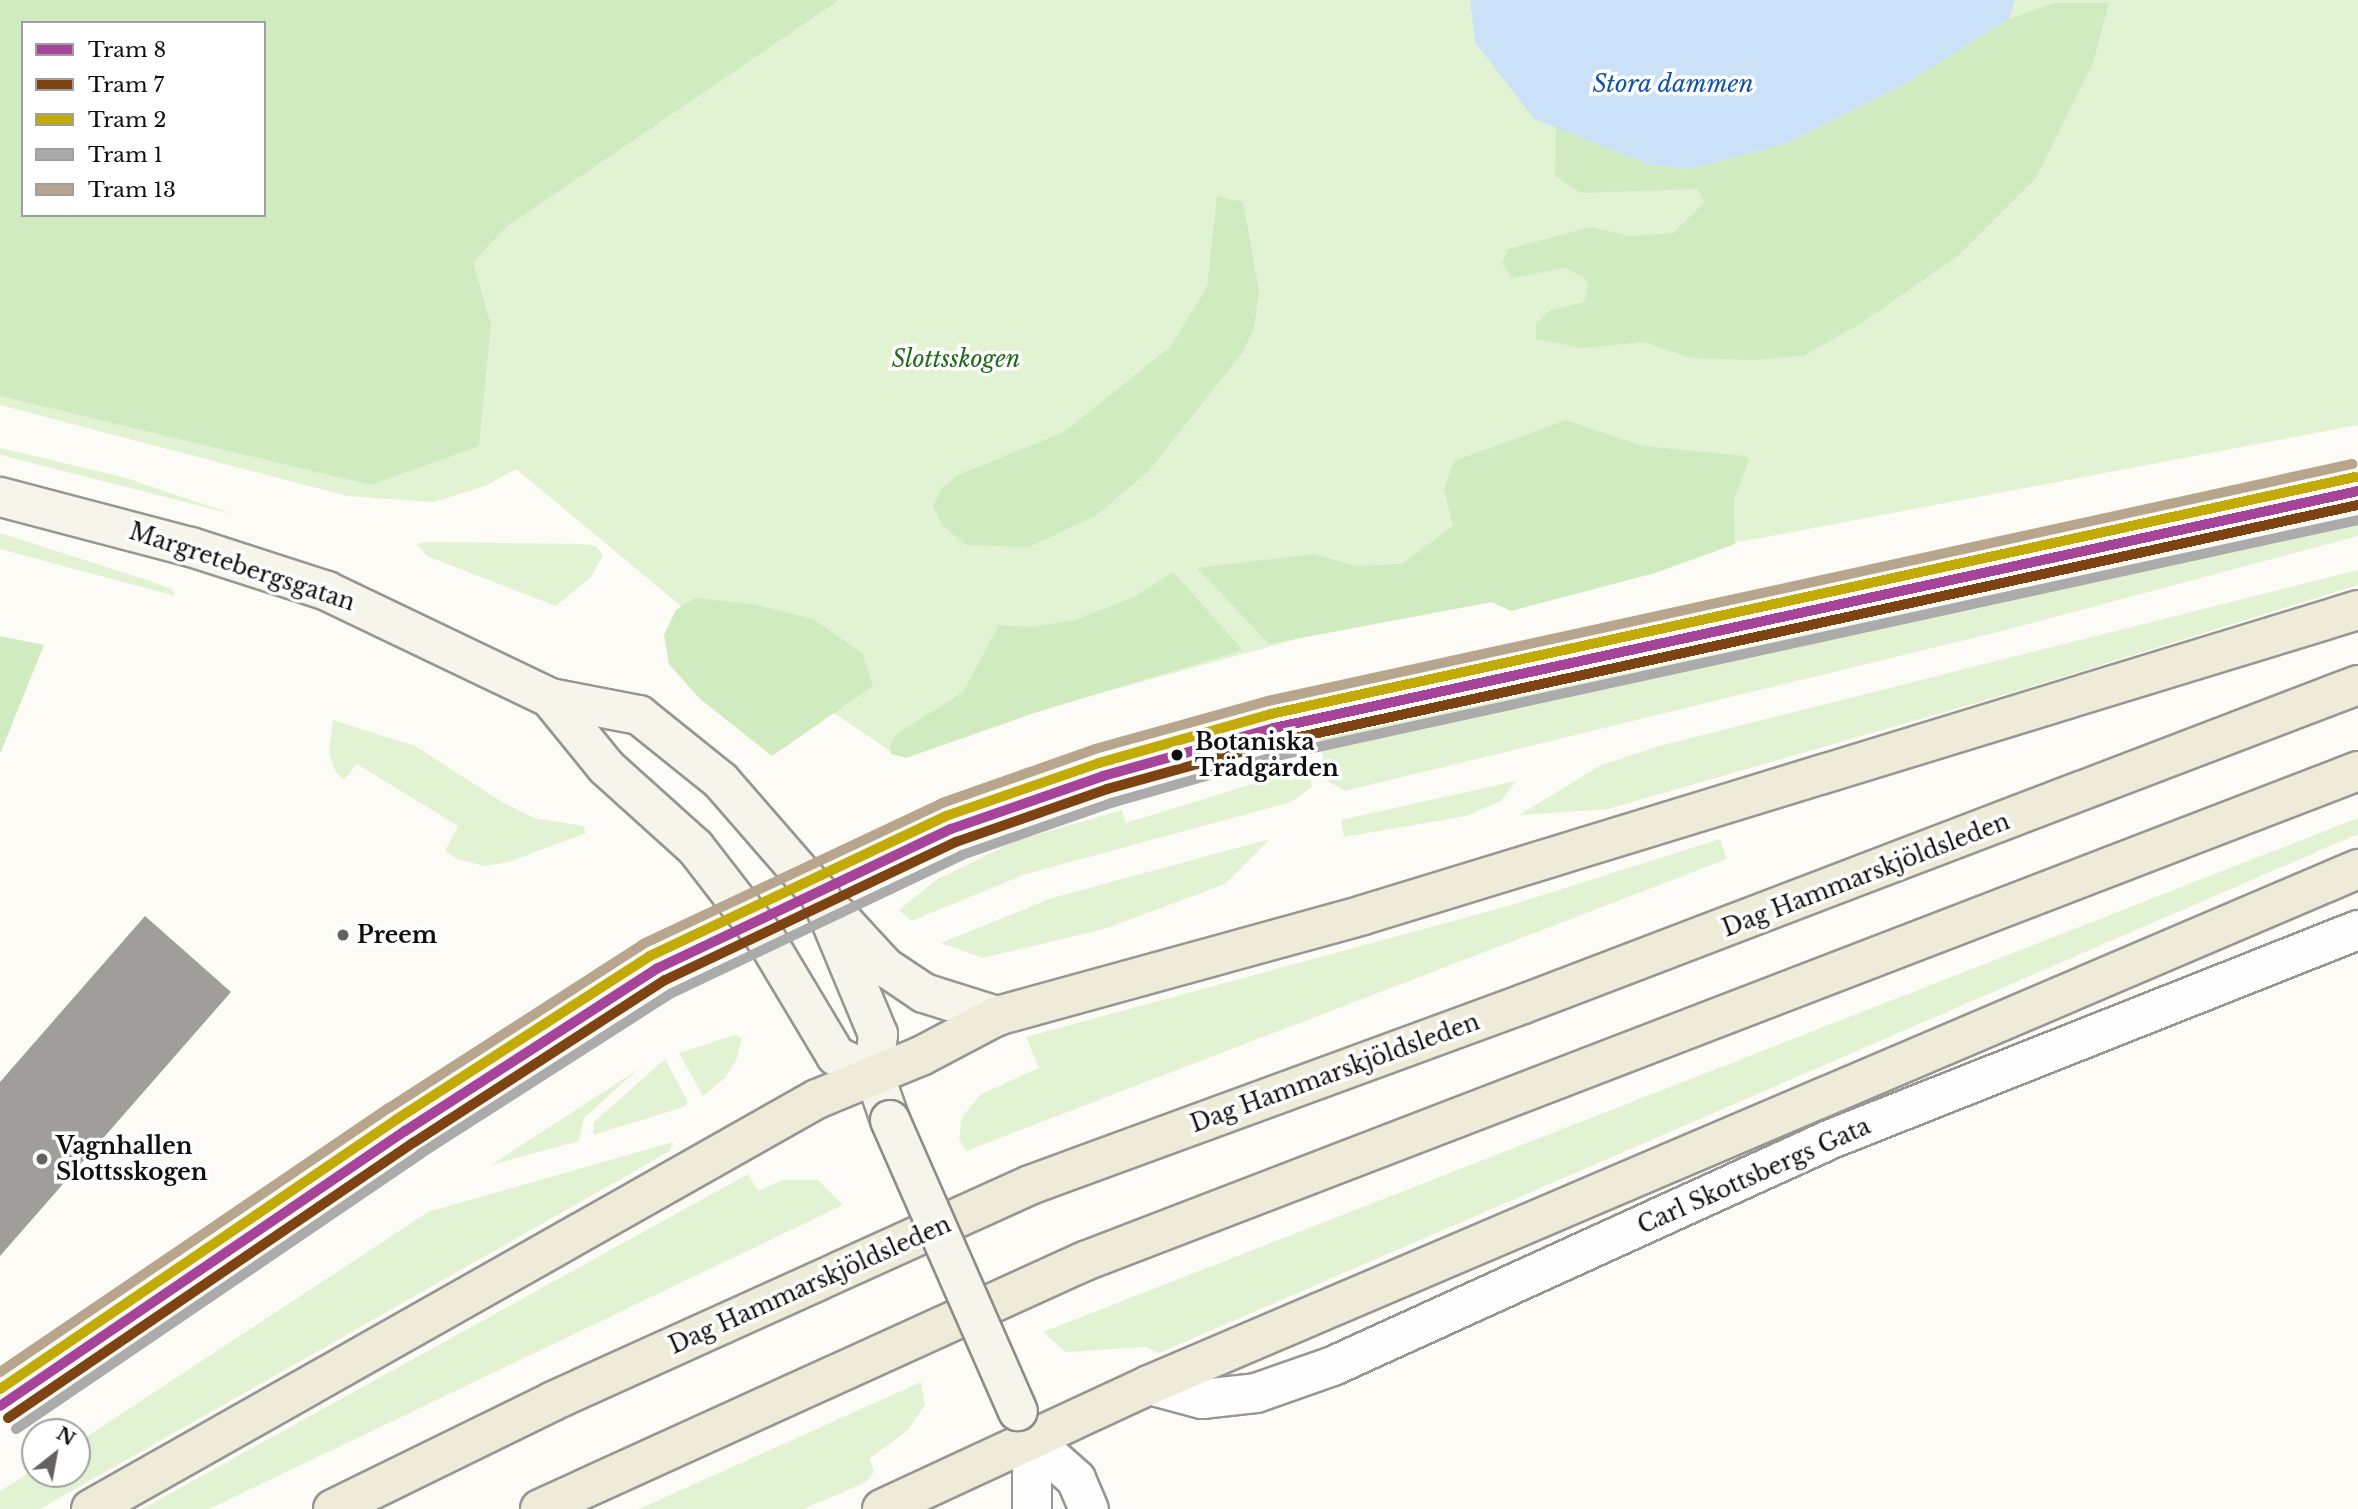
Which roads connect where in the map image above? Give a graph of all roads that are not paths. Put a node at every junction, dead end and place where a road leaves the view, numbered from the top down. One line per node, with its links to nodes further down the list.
1 (0, 497): 4 (main road, Margretebergsgatan)
2 (2358, 610): 9 (main road)
3 (2358, 685): 14 (main road, Dag Hammarskjöldsleden)
4 (550, 698): 8 (main road, Margretebergsgatan); 10 (main road, Margretebergsgatan)
5 (2358, 771): 15 (main road)
6 (2358, 869): 11 (main road)
7 (2358, 930): 11 (street, Carl Skottsbergs Gata)
8 (871, 978): 9 (main road); 10 (main road)
9 (997, 1016): 10 (main road)
10 (874, 1074): 12 (main road, bridge); 13 (main road)
11 (1149, 1385): 12 (main road)
12 (1025, 1426): 16 (main road); 17 (street); 18 (street)
13 (91, 1509)
14 (333, 1509)
15 (540, 1509)
16 (882, 1509)
17 (1032, 1509)
18 (1089, 1509)

